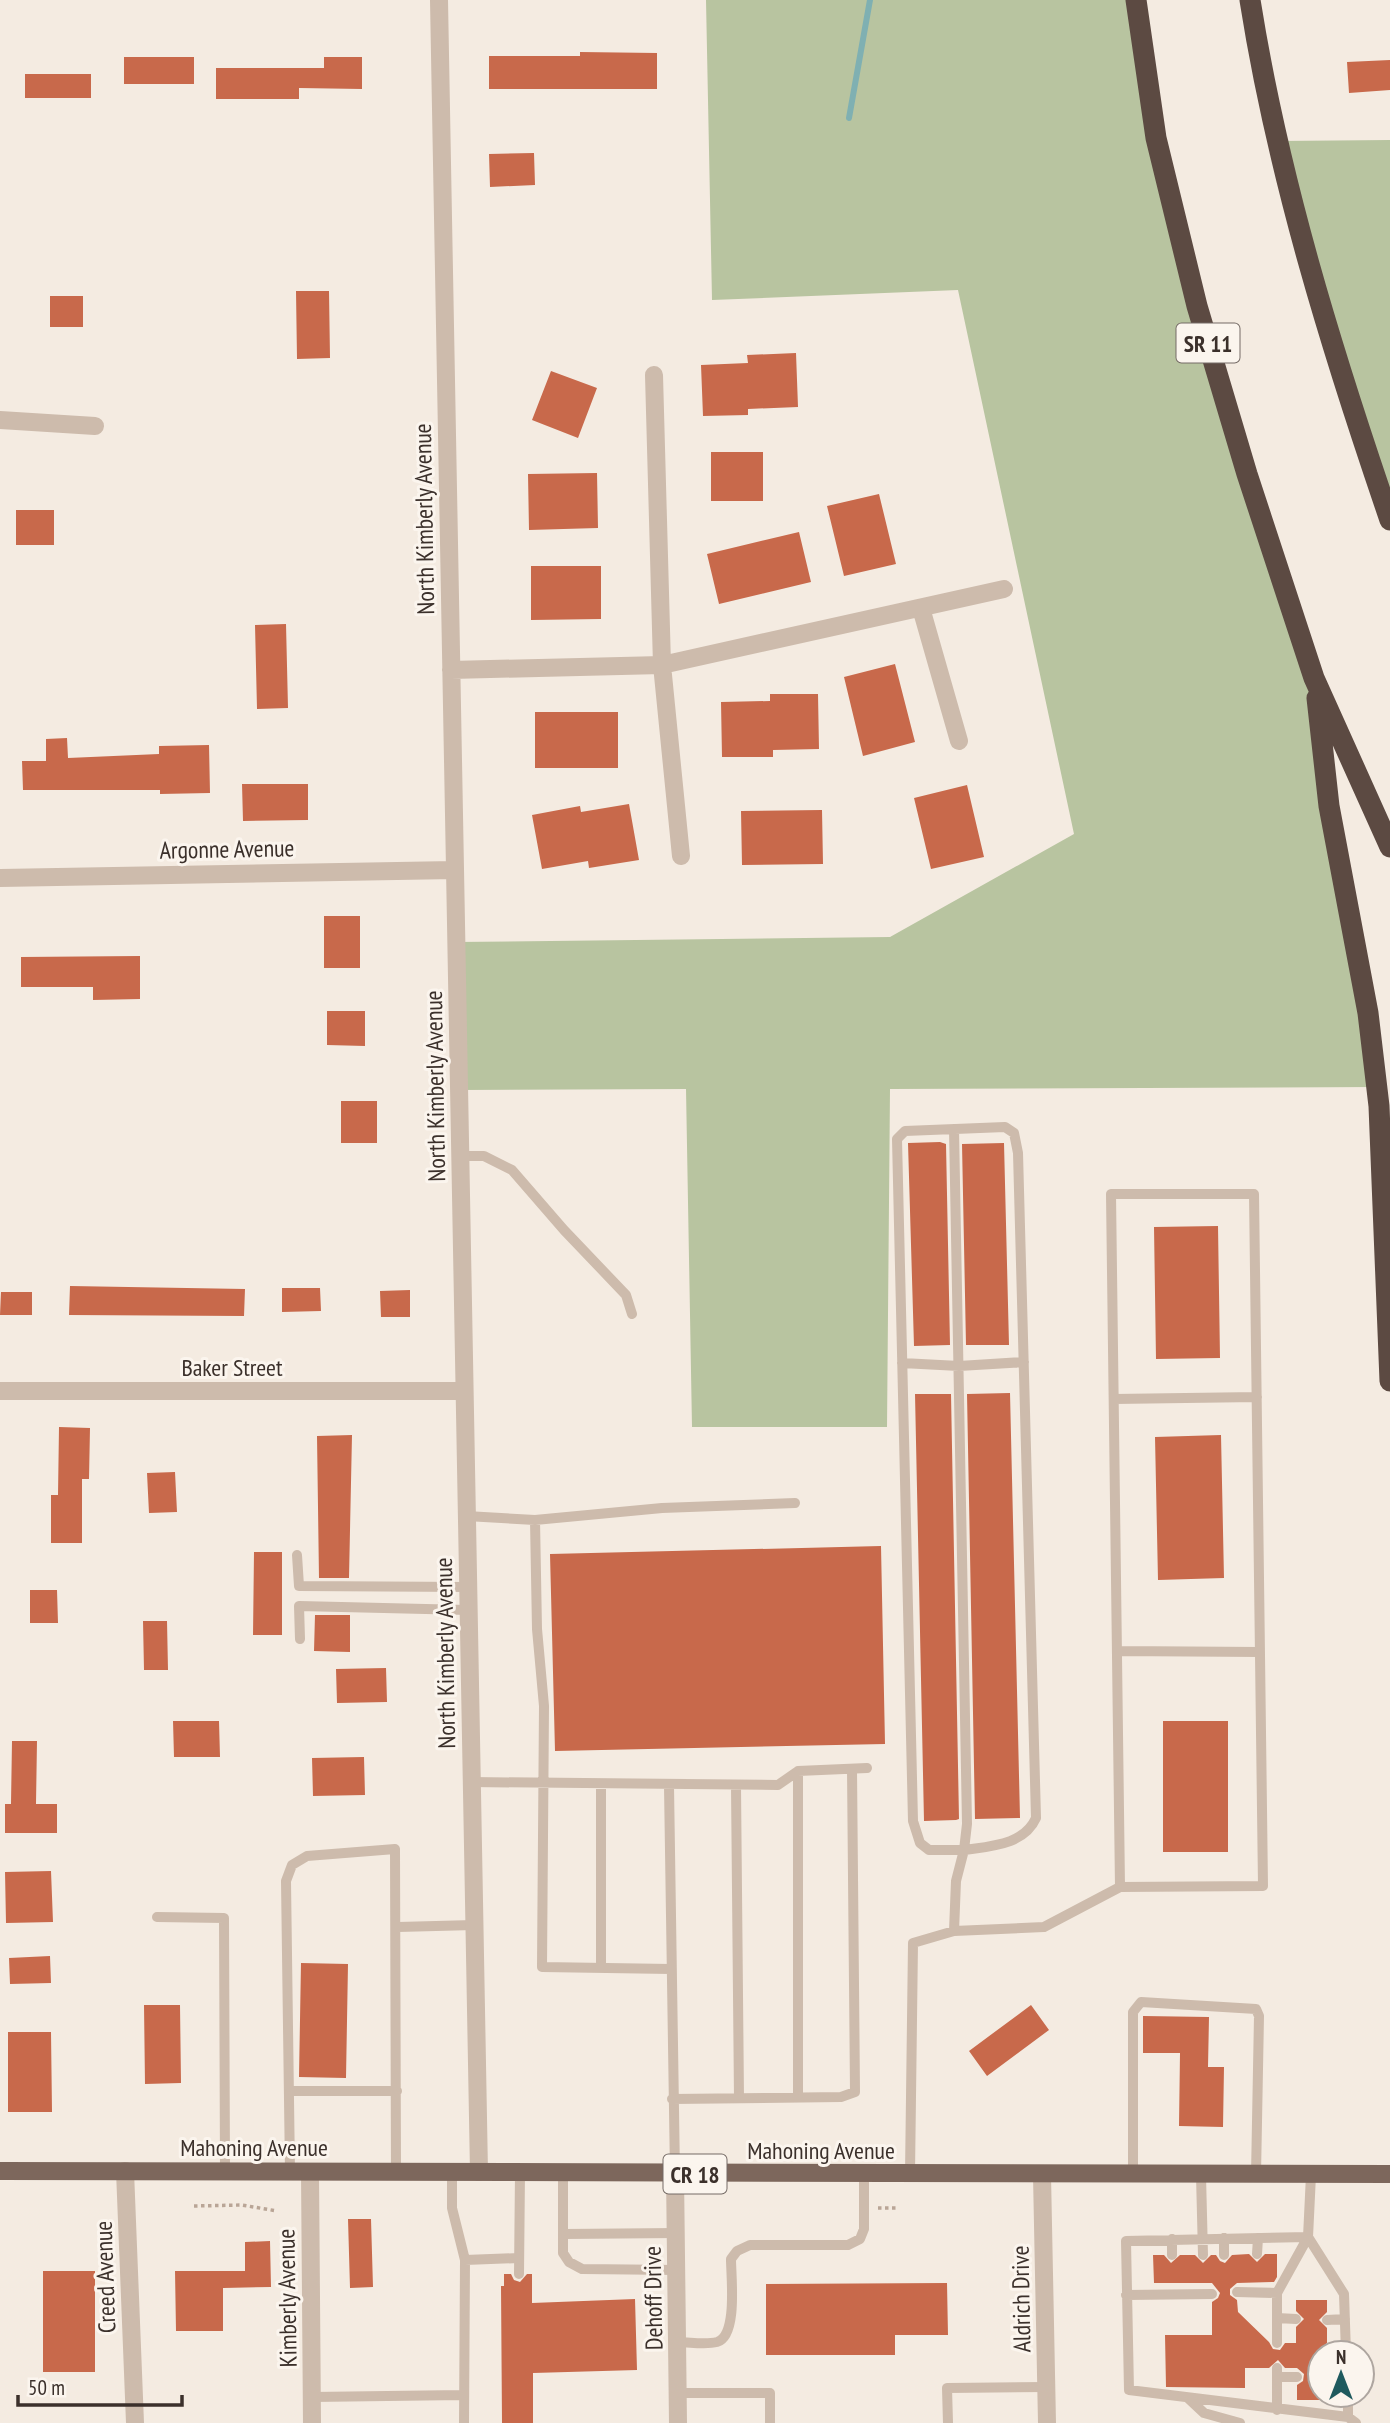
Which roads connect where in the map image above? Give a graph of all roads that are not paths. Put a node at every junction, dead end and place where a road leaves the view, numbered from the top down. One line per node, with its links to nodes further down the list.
1 (439, 0): 11 (street, North Kimberly Avenue)
2 (1136, 0): 12 (highway, SR 11)
3 (1250, 2): 7 (highway)
4 (654, 375): 10 (street)
5 (0, 420): 6 (street)
6 (95, 426)
7 (1390, 520)
8 (1004, 589): 9 (street)
9 (921, 608): 10 (street); 13 (street)
10 (662, 665): 11 (street); 15 (street)
11 (451, 670): 16 (street, North Kimberly Avenue)
12 (1314, 678): 14 (highway, SR 11); 24 (highway)
13 (959, 741)
14 (1390, 847)
15 (681, 856)
16 (454, 870): 17 (street, Argonne Avenue); 19 (street, North Kimberly Avenue)
17 (0, 878)
18 (954, 1129): 21 (lane); 22 (lane); 23 (lane)
19 (461, 1156): 20 (lane); 26 (street, North Kimberly Avenue)
20 (632, 1314)
21 (902, 1363): 23 (lane); 48 (lane)
22 (1024, 1363): 23 (lane); 48 (lane)
23 (959, 1366): 48 (lane)
24 (1390, 1381)
25 (0, 1391): 26 (street, Baker Street)
26 (464, 1391): 30 (street, North Kimberly Avenue)
27 (1257, 1397): 28 (lane); 28 (lane); 39 (lane)
28 (1114, 1399): 38 (lane)
29 (795, 1503): 31 (lane)
30 (467, 1516): 31 (lane); 34 (street, North Kimberly Avenue)
31 (535, 1520): 44 (lane)
32 (298, 1555): 33 (lane)
33 (299, 1586): 34 (lane); 35 (lane)
34 (468, 1587): 36 (street, North Kimberly Avenue)
35 (299, 1606): 36 (lane); 37 (lane)
36 (468, 1610): 43 (street, North Kimberly Avenue)
37 (300, 1639)
38 (1117, 1651): 39 (lane); 49 (lane)
39 (1260, 1652): 49 (lane)
40 (867, 1768): 41 (lane)
41 (852, 1769): 42 (lane); 58 (lane)
42 (798, 1771): 47 (lane); 58 (lane)
43 (471, 1782): 44 (lane); 51 (street, North Kimberly Avenue)
44 (543, 1783): 45 (lane); 54 (lane)
45 (601, 1785): 46 (lane); 54 (lane)
46 (668, 1786): 47 (lane); 55 (lane)
47 (736, 1786): 59 (lane)
48 (964, 1850): 53 (lane)
49 (1121, 1887): 53 (lane)
50 (157, 1917): 63 (lane)
51 (474, 1925): 52 (lane); 68 (street, North Kimberly Avenue)
52 (398, 1927): 56 (lane); 57 (lane)
53 (954, 1931): 73 (lane)
54 (601, 1968): 55 (lane)
55 (671, 1969): 60 (lane)
56 (290, 2091): 57 (lane); 64 (lane)
57 (397, 2091): 66 (lane)
58 (798, 2097): 59 (lane)
59 (739, 2098): 60 (lane)
60 (672, 2099): 71 (lane)
61 (0, 2171): 62 (main road, Mahoning Avenue / CR 18)
62 (125, 2171): 63 (main road, Mahoning Avenue / CR 18); 114 (street, Creed Avenue)
63 (225, 2171): 64 (main road, Mahoning Avenue / CR 18)
64 (290, 2172): 65 (main road, Mahoning Avenue / CR 18)
65 (310, 2172): 66 (main road, Mahoning Avenue / CR 18); 110 (street, Kimberly Avenue)
66 (396, 2172): 67 (main road, Mahoning Avenue / CR 18)
67 (452, 2172): 68 (main road, Mahoning Avenue / CR 18); 92 (lane)
68 (479, 2172): 69 (main road, Mahoning Avenue / CR 18)
69 (520, 2172): 70 (main road, Mahoning Avenue / CR 18); 91 (lane)
70 (563, 2172): 71 (main road, Mahoning Avenue / CR 18); 81 (lane)
71 (675, 2174): 72 (main road, Mahoning Avenue / CR 18); 80 (street, Dehoff Drive)
72 (864, 2174): 73 (main road, Mahoning Avenue / CR 18); 104 (lane)
73 (911, 2174): 75 (main road, Mahoning Avenue / CR 18)
74 (1390, 2174): 79 (main road, Mahoning Avenue / CR 18)
75 (1042, 2175): 76 (main road, Mahoning Avenue / CR 18); 107 (street, Aldrich Drive)
76 (1133, 2175): 77 (main road, Mahoning Avenue / CR 18); 78 (lane)
77 (1201, 2175): 78 (main road, Mahoning Avenue / CR 18); 83 (lane)
78 (1256, 2175): 79 (main road, Mahoning Avenue / CR 18)
79 (1311, 2175): 82 (lane)
80 (677, 2232): 81 (lane); 93 (street, Dehoff Drive)
81 (564, 2234): 93 (lane)
82 (1308, 2237): 85 (lane); 97 (lane); 101 (lane)
83 (1203, 2238): 84 (lane); 86 (lane); 89 (lane)
84 (1224, 2238): 85 (lane); 90 (lane)
85 (1258, 2238): 87 (lane)
86 (1172, 2239): 88 (lane); 98 (lane)
87 (1257, 2254)
88 (1172, 2255)
89 (1203, 2255)
90 (1224, 2255)
91 (519, 2258): 92 (lane); 94 (lane)
92 (465, 2260): 109 (lane)
93 (677, 2270): 104 (street, Dehoff Drive)
94 (519, 2274)
95 (1207, 2290): 98 (lane)
96 (1237, 2292): 97 (lane)
97 (1277, 2293): 99 (lane)
98 (1126, 2295): 111 (lane)
99 (1277, 2318): 100 (lane); 105 (lane)
100 (1296, 2319)
101 (1345, 2319): 102 (lane); 103 (lane)
102 (1327, 2320)
103 (1346, 2339)
104 (678, 2342): 108 (street, Dehoff Drive)
105 (1277, 2343)
106 (1297, 2377): 112 (lane)
107 (1047, 2387): 119 (lane); 120 (street, Aldrich Drive)
108 (678, 2393): 117 (street, Dehoff Drive); 118 (lane)
109 (463, 2395): 110 (lane); 116 (lane)
110 (312, 2397): 115 (street, Kimberly Avenue)
111 (1188, 2398): 112 (lane); 121 (lane)
112 (1277, 2410): 113 (lane)
113 (1352, 2420)
114 (135, 2423)
115 (312, 2423)
116 (464, 2423)
117 (678, 2423)
118 (770, 2423)
119 (948, 2423)
120 (1047, 2423)
121 (1240, 2423)

